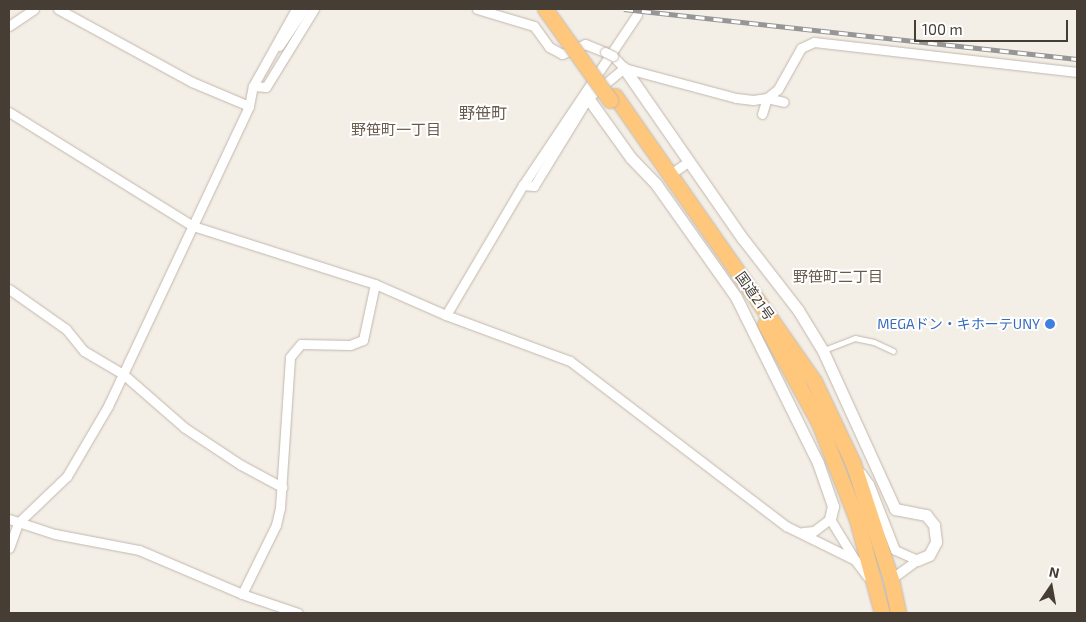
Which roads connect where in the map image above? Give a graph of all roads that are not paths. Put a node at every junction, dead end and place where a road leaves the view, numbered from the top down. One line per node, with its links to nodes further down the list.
1 (34, 9): 10 (street)
2 (58, 9): 18 (street)
3 (296, 9): 13 (street)
4 (304, 9): 13 (street)
5 (314, 9): 13 (street)
6 (478, 9): 11 (street)
7 (545, 9): 15 (highway, 国道21号, bridge)
8 (553, 9): 15 (highway, 国道21号)
9 (637, 15): 23 (street)
10 (9, 26)
11 (624, 68): 14 (street); 16 (street); 21 (street)
12 (1077, 72): 16 (street)
13 (253, 86): 18 (street)
14 (588, 98): 23 (street); 34 (street)
15 (612, 98): 31 (highway, 国道21号); 42 (highway, 国道21号)
16 (767, 98): 17 (street); 20 (street)
17 (784, 102)
18 (249, 106): 24 (street)
19 (9, 112): 24 (street)
20 (762, 114)
21 (689, 161): 22 (street); 28 (street)
22 (672, 173)
23 (523, 185): 27 (street)
24 (192, 226): 25 (street); 30 (street)
25 (375, 284): 27 (street); 32 (street)
26 (9, 289): 30 (street)
27 (446, 315): 36 (street)
28 (822, 351): 29 (lane); 39 (street)
29 (893, 351)
30 (123, 374): 32 (street); 35 (street)
31 (853, 463): 39 (street); 40 (highway, 国道21号)
32 (282, 487): 41 (street)
33 (9, 519): 35 (street)
34 (830, 519): 36 (street); 38 (street)
35 (18, 523): 37 (street); 41 (street)
36 (803, 532): 38 (street)
37 (9, 548)
38 (855, 560): 42 (street)
39 (917, 560): 40 (street)
40 (891, 579): 45 (highway, 国道21号)
41 (242, 594): 43 (street)
42 (878, 594): 44 (highway, 国道21号)
43 (298, 613)
44 (882, 613)
45 (898, 613)

